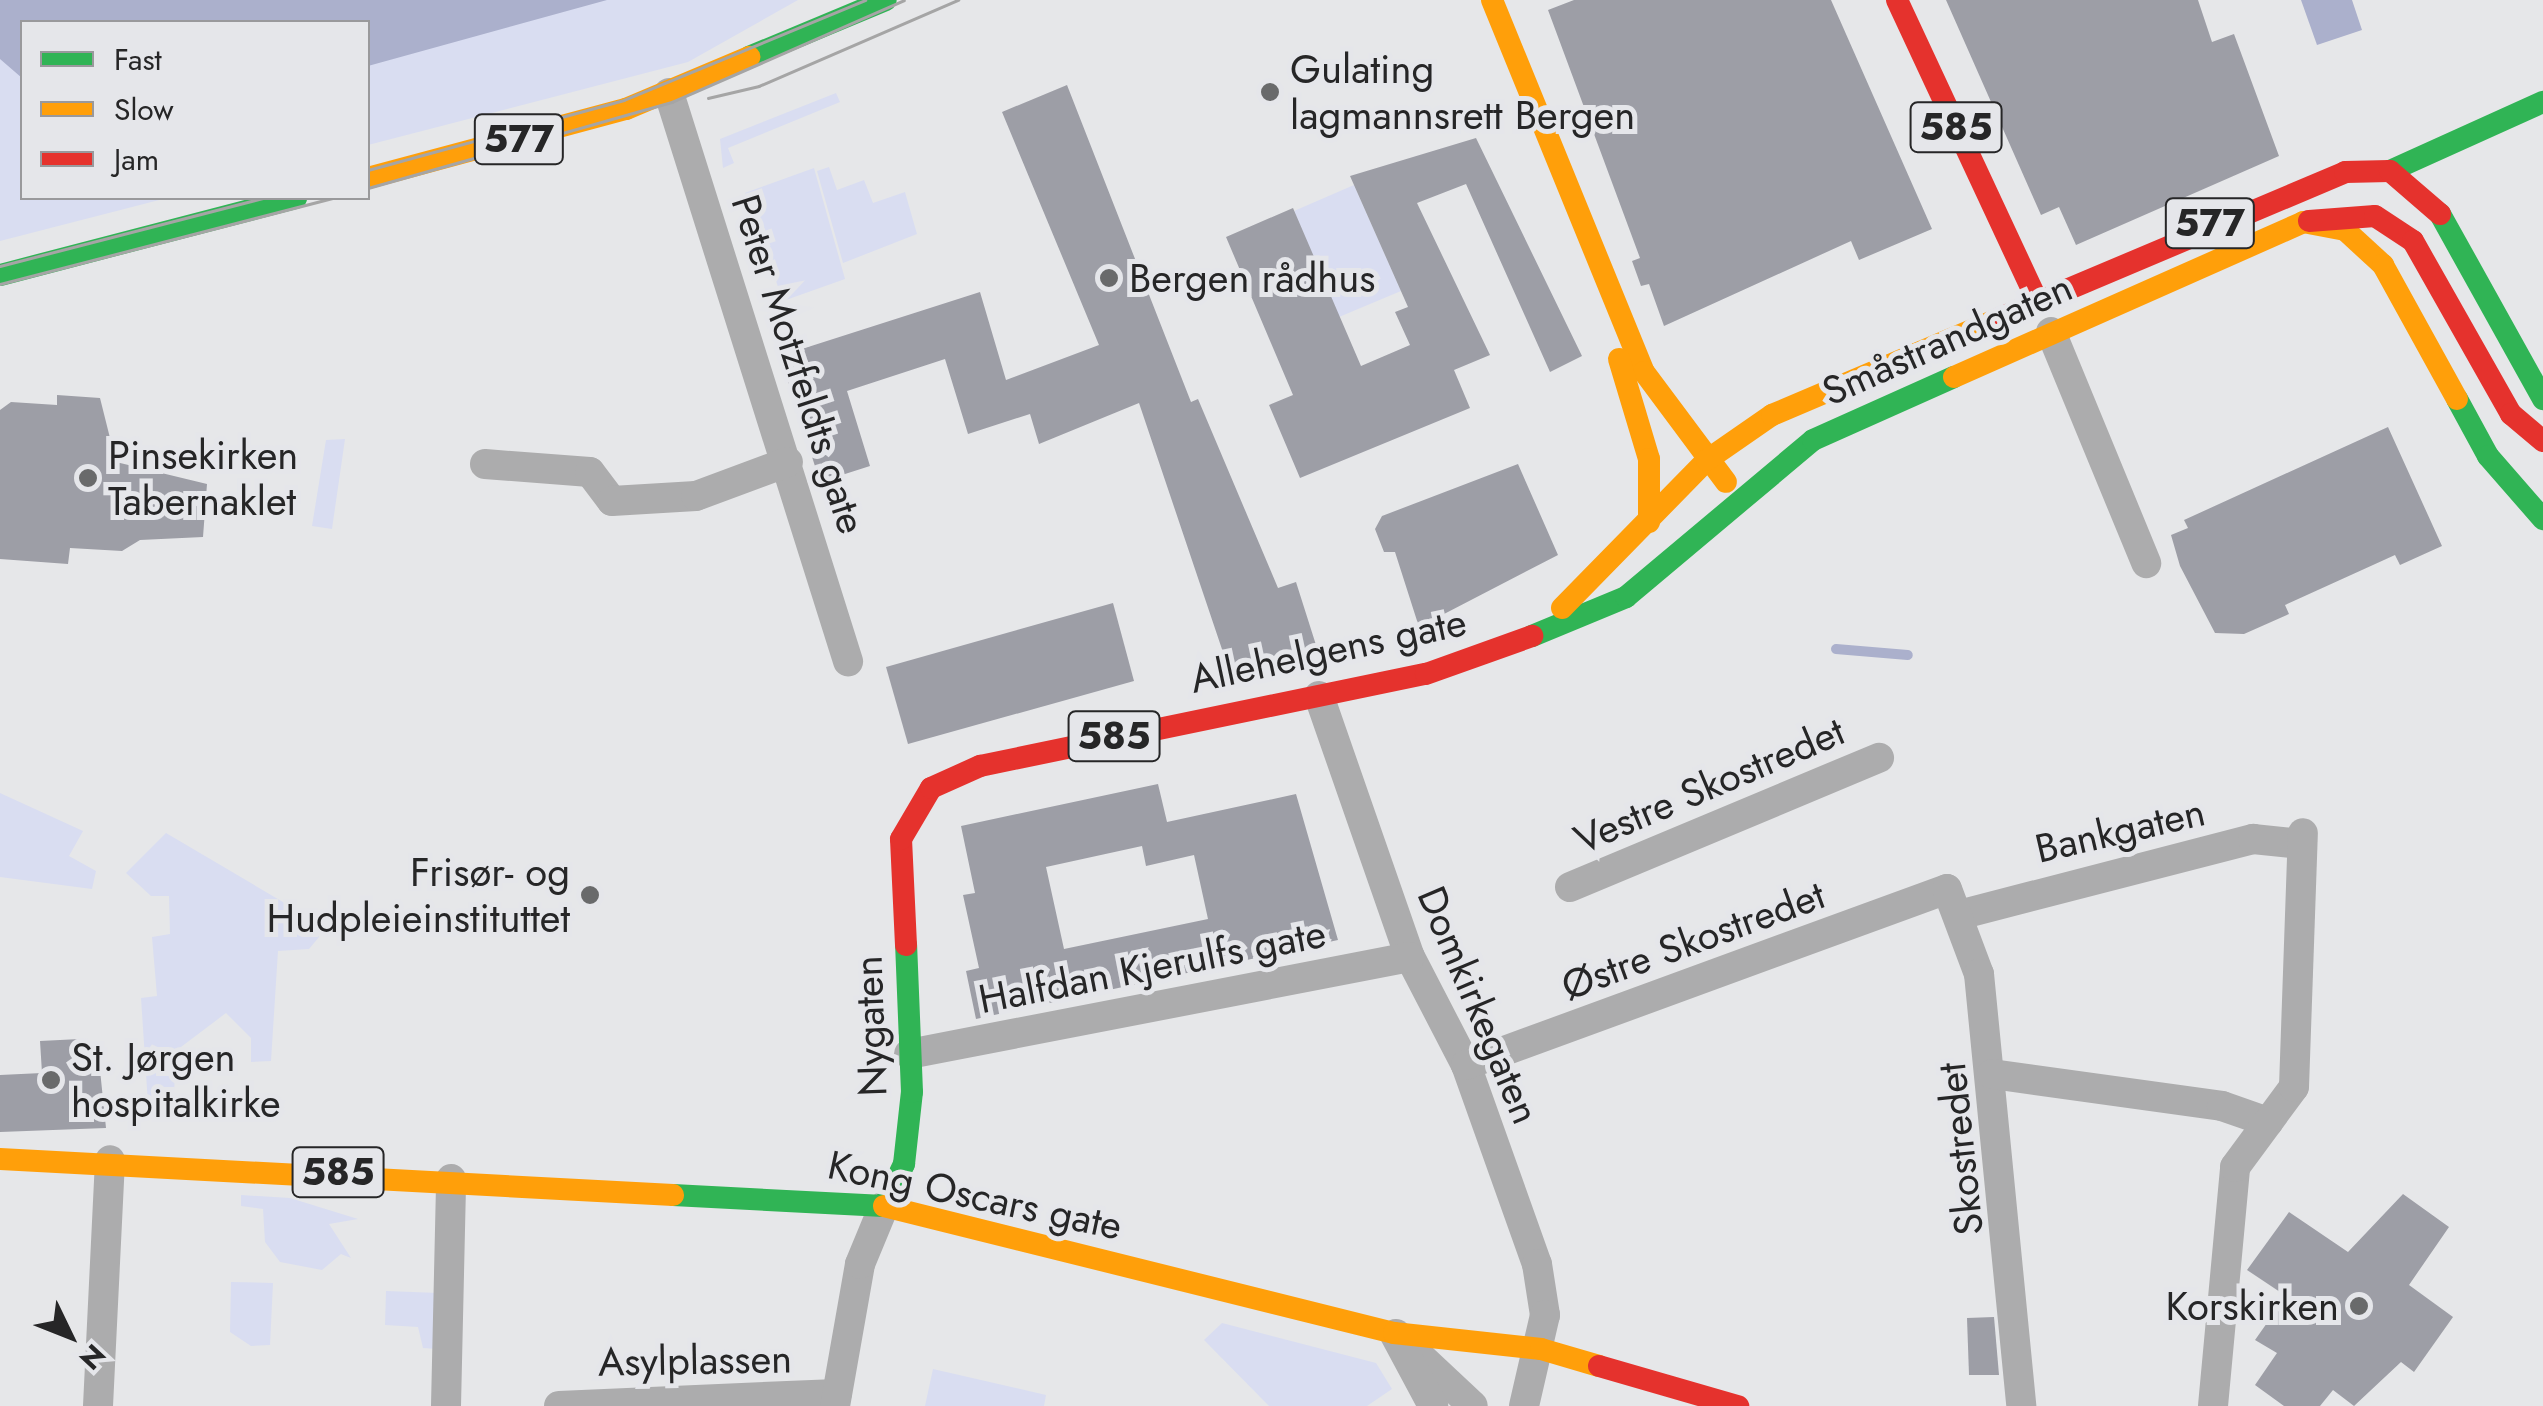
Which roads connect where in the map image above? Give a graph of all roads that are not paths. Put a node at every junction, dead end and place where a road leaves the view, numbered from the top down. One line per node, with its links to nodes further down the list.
1 (886, 0): 4 (main road, 577)
2 (1492, 0): 11 (main road)
3 (1897, 0): 12 (main road, 585)
4 (669, 93): 7 (main road, 577); 18 (street, Peter Motzfeldts gate)
5 (2543, 102): 6 (main road)
6 (2390, 171): 12 (main road, Småstrandgaten / 577); 15 (main road)
7 (370, 177)
8 (288, 200): 10 (main road)
9 (2304, 222): 13 (main road, Småstrandgaten / 577); 16 (main road, Småstrandgaten); 21 (main road, 577)
10 (0, 275)
11 (1609, 292): 17 (main road); 22 (main road)
12 (2035, 296): 14 (main road, Småstrandgaten / 577)
13 (2051, 332): 20 (main road, Småstrandgaten / 577); 23 (street)
14 (1802, 399): 17 (main road, Småstrandgaten / 577); 20 (main road, Småstrandgaten)
15 (2543, 399)
16 (2543, 441)
17 (1707, 460): 20 (main road); 22 (main road, Allehelgens gate / 585)
18 (788, 462): 19 (street); 25 (street, Peter Motzfeldts gate)
19 (485, 464)
20 (1738, 496): 24 (main road, Allehelgens gate / 585)
21 (2543, 518)
22 (1649, 522): 24 (main road, Allehelgens gate / 585)
23 (2146, 563)
24 (1511, 646): 26 (main road, Allehelgens gate / 585)
25 (848, 661)
26 (1319, 696): 28 (main road, Allehelgens gate / 585); 31 (street, Domkirkegaten)
27 (1879, 758): 29 (street, Vestre Skostredet)
28 (901, 839): 32 (main road, Nygaten / 585)
29 (1570, 887)
30 (1953, 902): 33 (street, Østre Skostredet); 34 (street, Skostredet); 35 (street, Bankgaten)
31 (1410, 957): 32 (street, Halfdan Kjerulfs gate); 33 (street, Domkirkegaten)
32 (910, 1054): 39 (main road, Nygaten / 585)
33 (1466, 1065): 41 (street, Domkirkegaten)
34 (1992, 1074): 35 (street); 50 (street, Skostredet)
35 (2268, 1122): 51 (street)
36 (0, 1160): 37 (main road, Kong Oscars gate / 585)
37 (110, 1160): 38 (main road, Kong Oscars gate / 585); 43 (street)
38 (451, 1180): 39 (main road, Kong Oscars gate / 585); 44 (street)
39 (884, 1206): 40 (main road, Kong Oscars gate); 42 (street)
40 (1394, 1332): 41 (main road, Kong Oscars gate); 46 (street); 47 (street)
41 (1540, 1349): 48 (street, Domkirkegaten); 49 (main road, Kong Oscars gate)
42 (836, 1400): 45 (street, Asylplassen)
43 (98, 1406)
44 (446, 1406)
45 (558, 1406)
46 (1433, 1406)
47 (1473, 1406)
48 (1524, 1406)
49 (1738, 1406)
50 (2021, 1406)
51 (2213, 1406)

